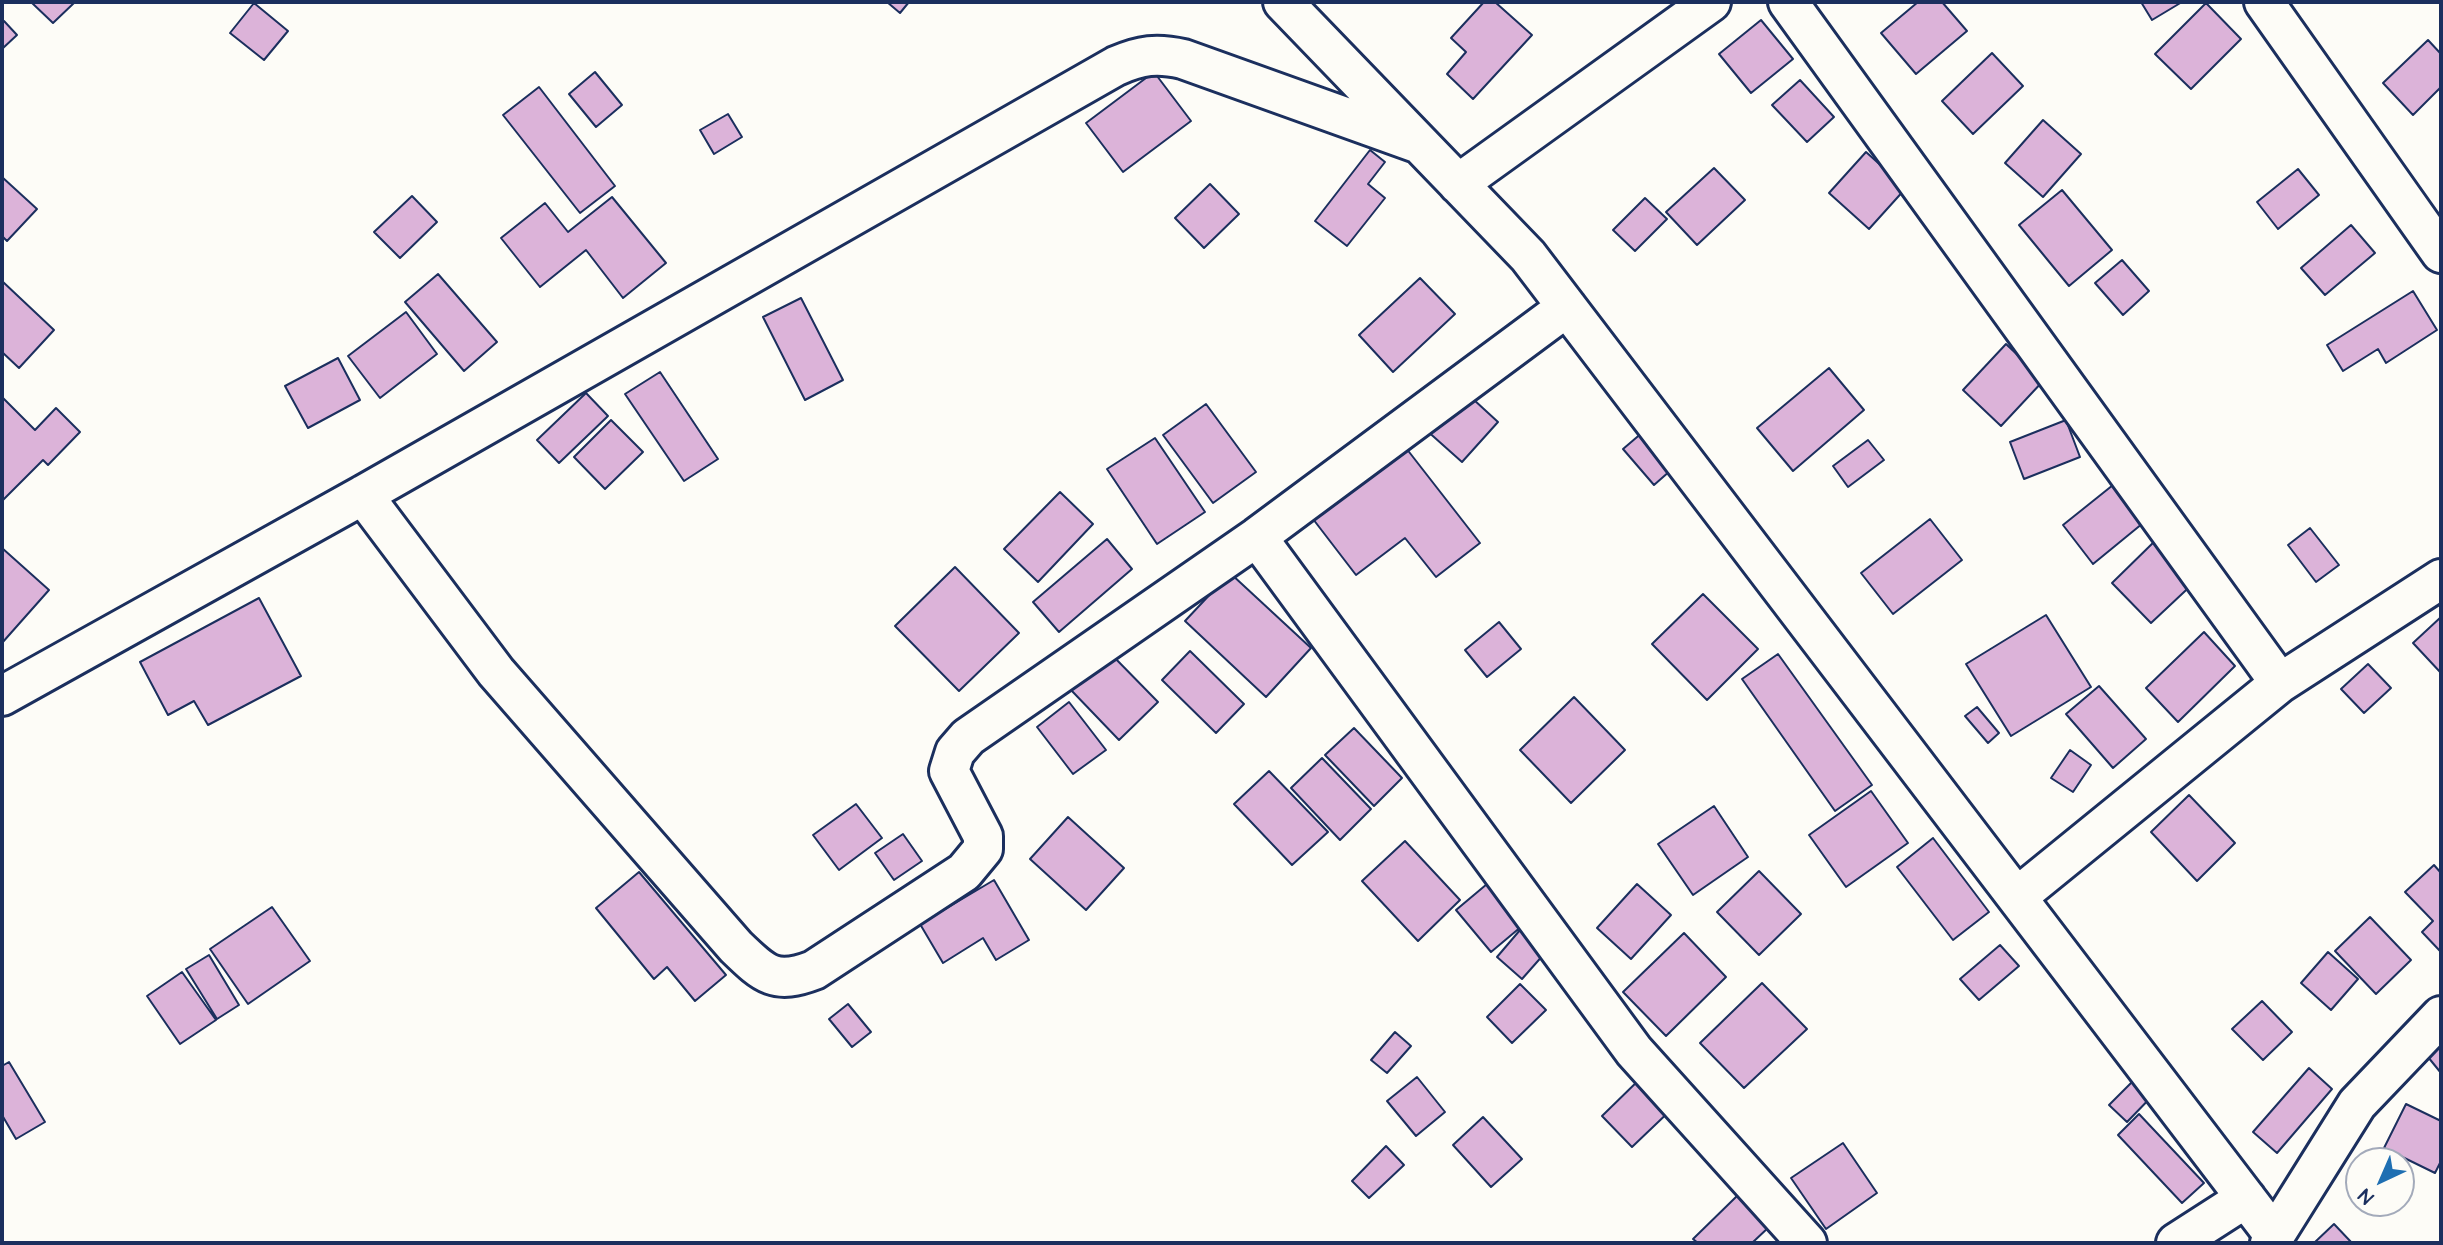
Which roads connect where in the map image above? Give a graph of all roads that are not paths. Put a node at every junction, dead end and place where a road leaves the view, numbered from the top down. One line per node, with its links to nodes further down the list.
1 (1283, 2): 5 (street)
2 (1711, 2): 6 (street)
3 (1788, 2): 12 (street)
4 (2264, 2): 7 (street)
5 (1420, 144): 6 (street); 9 (street)
6 (1458, 184): 8 (street)
7 (2441, 253)
8 (1567, 307): 10 (street); 14 (street)
9 (363, 495): 10 (street); 13 (street)
10 (1257, 537): 18 (street)
11 (2441, 579): 12 (street)
12 (2280, 683): 14 (street)
13 (2, 696)
14 (2017, 897): 16 (street)
15 (2441, 1016): 17 (street)
16 (2246, 1198): 17 (street); 19 (street)
17 (2272, 1239)
18 (1807, 1243)
19 (2176, 1243)

